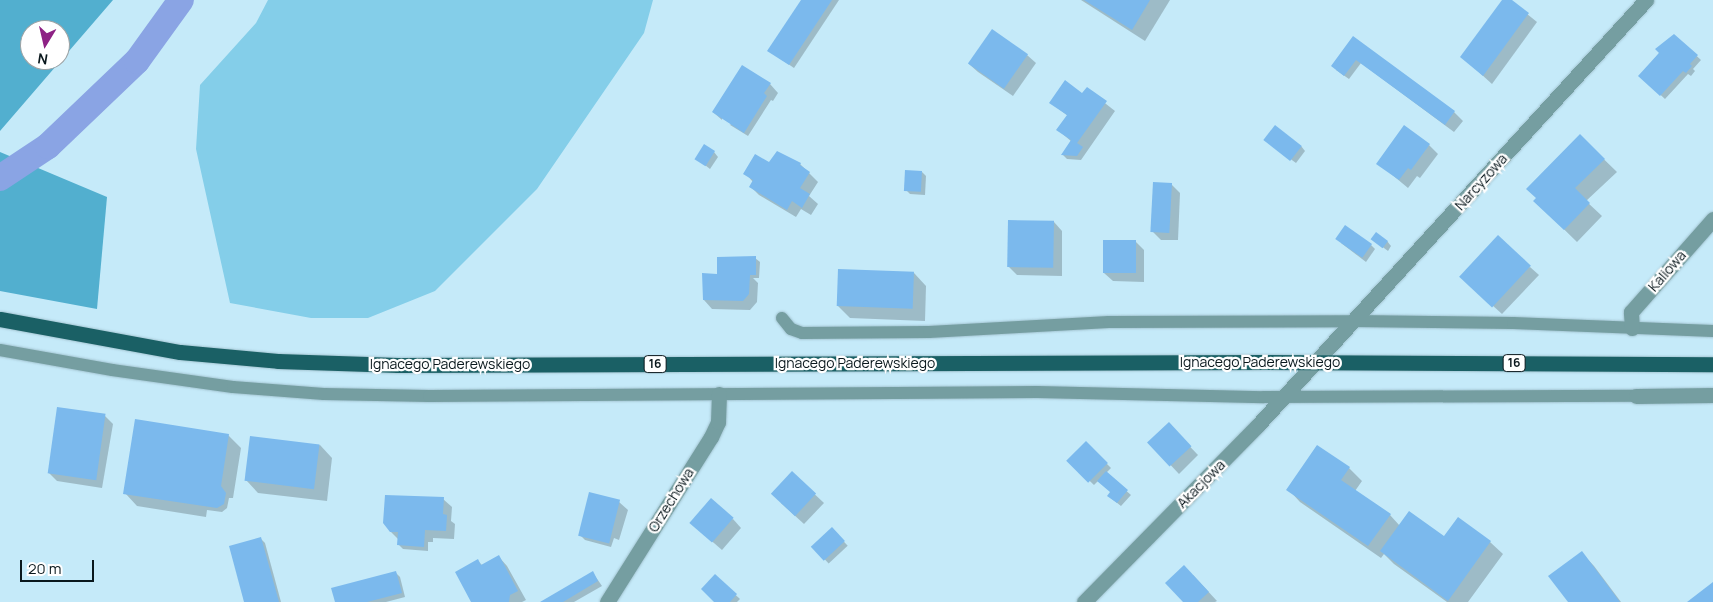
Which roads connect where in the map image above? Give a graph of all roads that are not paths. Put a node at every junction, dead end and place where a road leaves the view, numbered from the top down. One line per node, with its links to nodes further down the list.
1 (1646, 0): 5 (street, Narcyzowa)
2 (1713, 219): 6 (street, Kaliowa)
3 (782, 318): 5 (lane)
4 (0, 319): 9 (main road, Ignacego Paderewskiego / 16)
5 (1354, 321): 6 (lane); 9 (street, Narcyzowa)
6 (1632, 328): 7 (lane)
7 (1713, 331)
8 (0, 350): 11 (lane)
9 (1314, 362): 10 (main road, Ignacego Paderewskiego / 16); 14 (street, Akacjowa)
10 (1713, 364)
11 (719, 394): 14 (lane); 15 (street, Orzechowa)
12 (1636, 396): 13 (street); 14 (lane)
13 (1713, 396)
14 (1283, 397): 16 (street, Akacjowa)
15 (607, 602)
16 (1084, 602)

